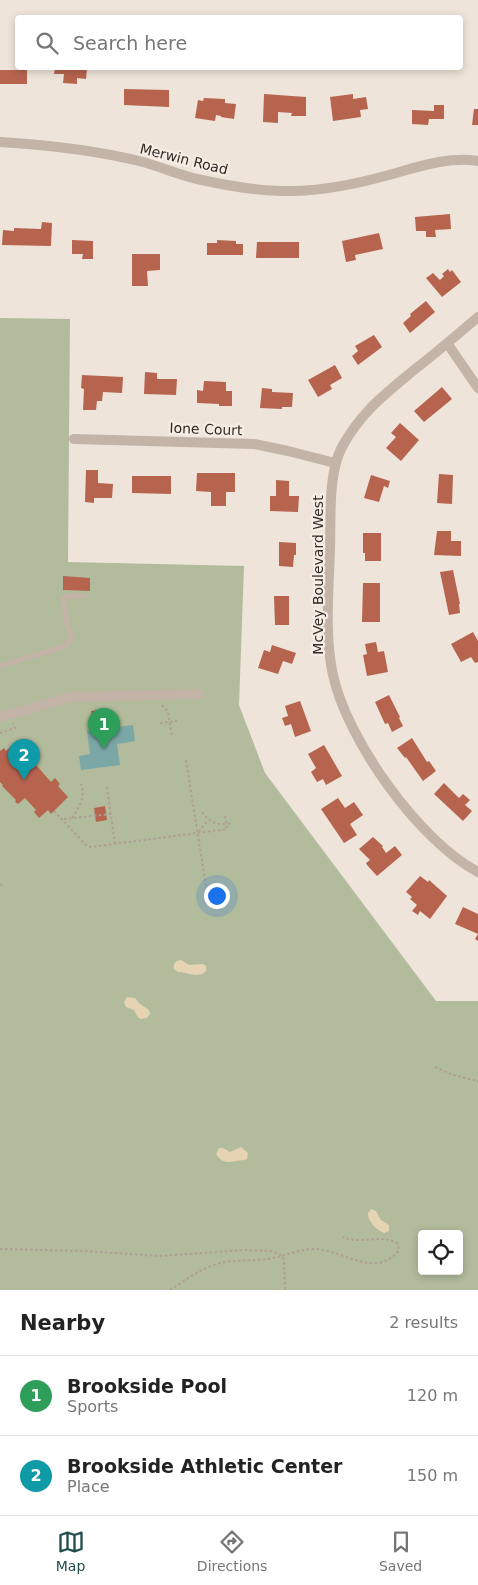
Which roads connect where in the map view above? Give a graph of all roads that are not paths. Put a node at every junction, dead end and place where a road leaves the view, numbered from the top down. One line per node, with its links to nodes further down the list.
1 (0, 142): 2 (street, Merwin Road)
2 (478, 161)
3 (478, 317): 4 (street, McVey Boulevard West)
4 (447, 344): 5 (street); 7 (street, McVey Boulevard West)
5 (478, 388)
6 (74, 439): 7 (street, Ione Court)
7 (335, 463): 12 (street, McVey Boulevard West)
8 (86, 596): 9 (lane)
9 (0, 666)
10 (199, 694): 11 (street)
11 (0, 717)
12 (478, 872)

